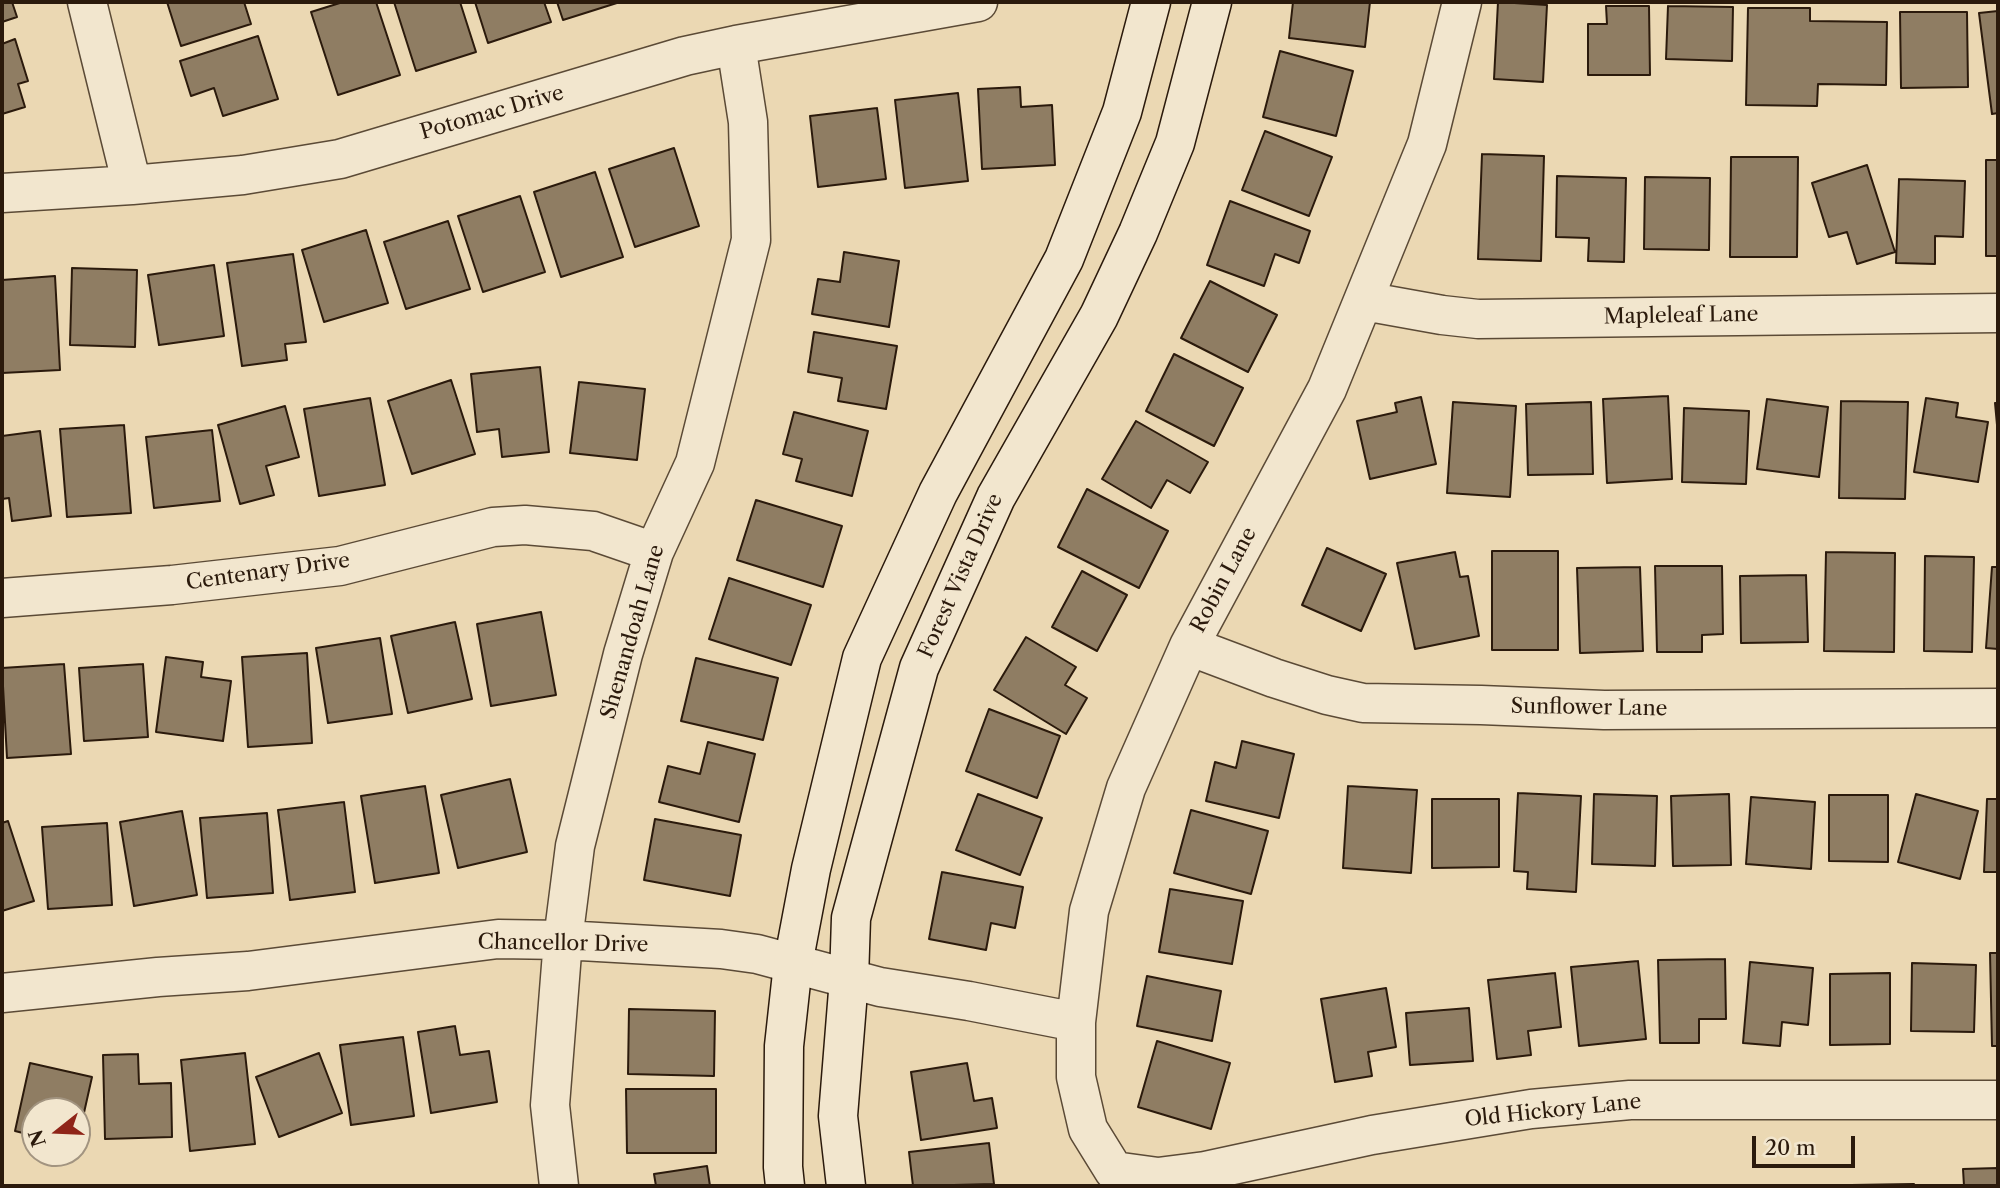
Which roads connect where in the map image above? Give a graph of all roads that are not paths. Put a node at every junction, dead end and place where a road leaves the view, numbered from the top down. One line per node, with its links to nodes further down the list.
1 (87, 2): 7 (street)
2 (978, 2): 6 (street, Potomac Drive)
3 (1151, 2): 16 (street)
4 (1213, 2): 17 (street, Forest Vista Drive)
5 (1461, 2): 9 (street, Robin Lane)
6 (736, 45): 7 (street, Potomac Drive); 11 (street, Shenandoah Lane)
7 (132, 186): 8 (street, Potomac Drive)
8 (2, 193)
9 (1364, 301): 10 (street, Mapleleaf Lane); 13 (street, Robin Lane)
10 (1998, 313)
11 (654, 552): 12 (street, Centenary Drive); 15 (street, Shenandoah Lane)
12 (2, 598)
13 (1189, 646): 14 (street, Sunflower Lane); 19 (street, Robin Lane)
14 (1998, 708)
15 (563, 940): 16 (street, Chancellor Drive); 18 (street, Chancellor Drive); 22 (street, Shenandoah Lane)
16 (793, 964): 17 (street, Chancellor Drive); 23 (street)
17 (849, 979): 19 (street, Chancellor Drive); 24 (street, Forest Vista Drive)
18 (2, 993)
19 (1076, 1022): 21 (street, Robin Lane)
20 (1998, 1100): 21 (street, Old Hickory Lane)
21 (1114, 1171)
22 (559, 1186)
23 (785, 1186)
24 (846, 1186)

